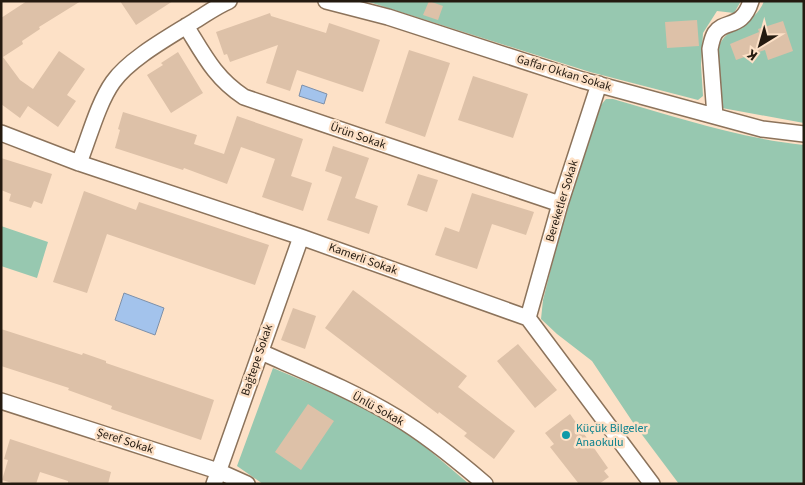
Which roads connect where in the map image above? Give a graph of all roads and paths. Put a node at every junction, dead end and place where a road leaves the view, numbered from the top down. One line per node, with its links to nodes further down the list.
1 (326, 1): 5 (street, Gaffar Okkan Sokak)
2 (751, 1): 6 (street)
3 (225, 2): 4 (street)
4 (186, 26): 9 (street); 10 (street, Ürün Sokak)
5 (599, 84): 6 (street, Gaffar Okkan Sokak); 10 (street, Bereketler Sokak)
6 (714, 116): 8 (street, Gaffar Okkan Sokak)
7 (1, 133): 9 (street, Kamerli Sokak)
8 (804, 134)
9 (79, 163): 11 (street, Kamerli Sokak)
10 (560, 204): 12 (street, Bereketler Sokak)
11 (301, 237): 12 (street, Kamerli Sokak); 13 (street, Bağtepe Sokak)
12 (528, 318): 16 (street)
13 (260, 352): 15 (street, Bağtepe Sokak); 18 (street, Ünlü Sokak)
14 (1, 401): 15 (street, Şeref Sokak)
15 (216, 477): 17 (street, Şeref Sokak)
16 (646, 482)
17 (247, 484)
18 (485, 484)

